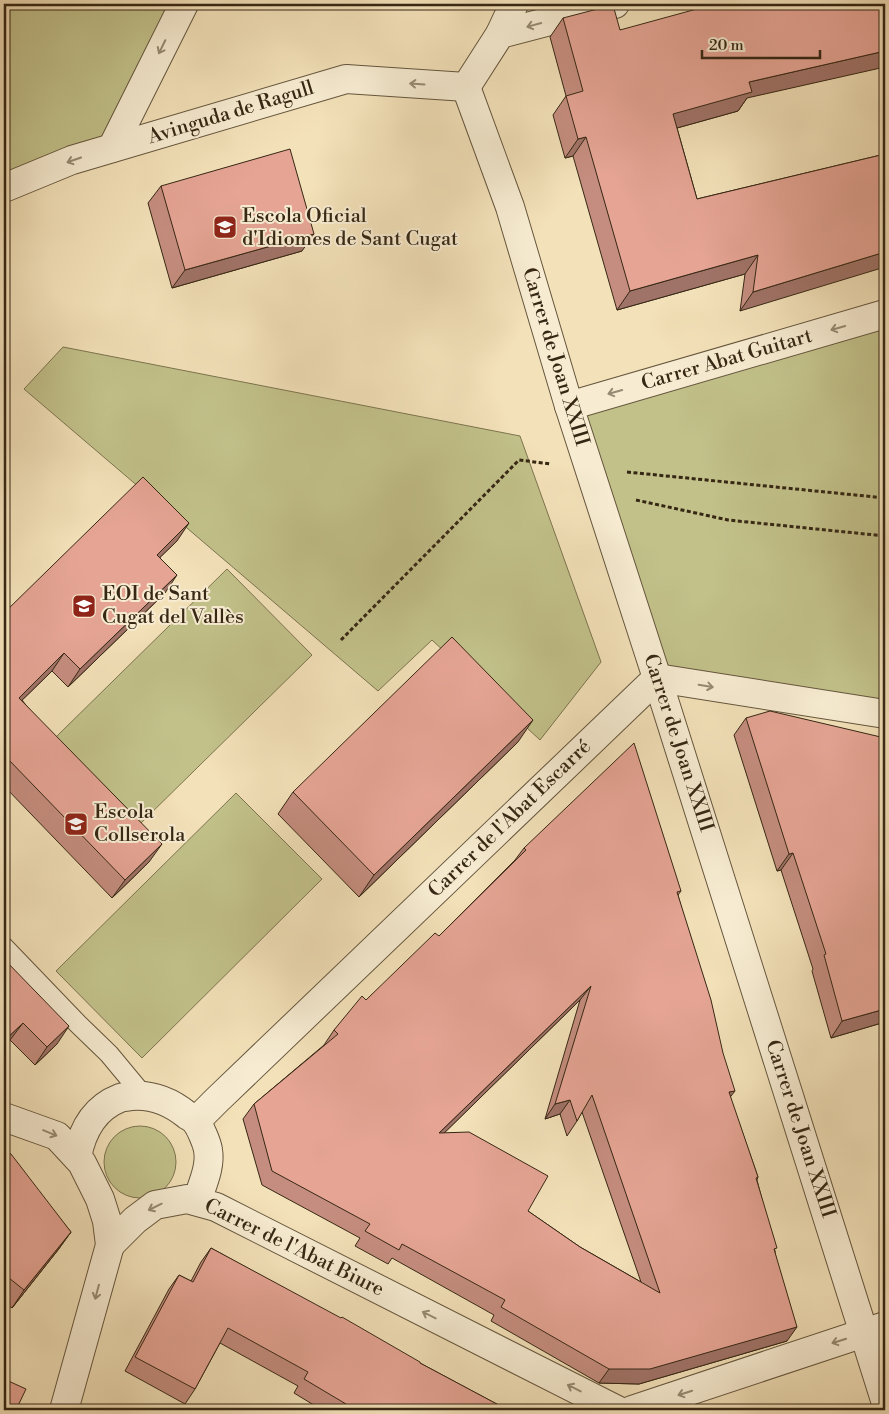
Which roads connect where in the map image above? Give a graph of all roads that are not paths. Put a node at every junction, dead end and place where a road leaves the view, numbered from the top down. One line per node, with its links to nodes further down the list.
1 (184, 4): 6 (street, one-way to 6)
2 (514, 4): 4 (street)
3 (615, 4): 4 (street, one-way to 4)
4 (500, 34): 5 (street)
5 (466, 87): 6 (street, Avinguda de Ragull, one-way to 6); 9 (street, Carrer de Joan XXIII)
6 (112, 148): 7 (street, Avinguda de Ragull, one-way to 7)
7 (4, 188)
8 (885, 314): 9 (street, Carrer Abat Guitart, one-way to 9)
9 (569, 406): 10 (street, Carrer de Joan XXIII)
10 (658, 678): 11 (street, one-way to 11); 15 (street, Carrer de l'Abat Escarré); 19 (street, Carrer de Joan XXIII)
11 (885, 714)
12 (4, 947): 13 (lane)
13 (143, 1095): 15 (street); 16 (street)
14 (4, 1117): 16 (street, one-way to 16)
15 (196, 1121): 17 (street)
16 (77, 1157): 18 (street)
17 (197, 1201): 18 (street, Carrer de l'Abat Biure, one-way to 18); 22 (street, Carrer de l'Abat Biure, one-way to 17)
18 (110, 1245): 21 (street, one-way to 21)
19 (875, 1329): 20 (street, Carrer de Joan XXIII); 23 (street, one-way to 23)
20 (885, 1400)
21 (64, 1410)
22 (617, 1410)
23 (632, 1410)

